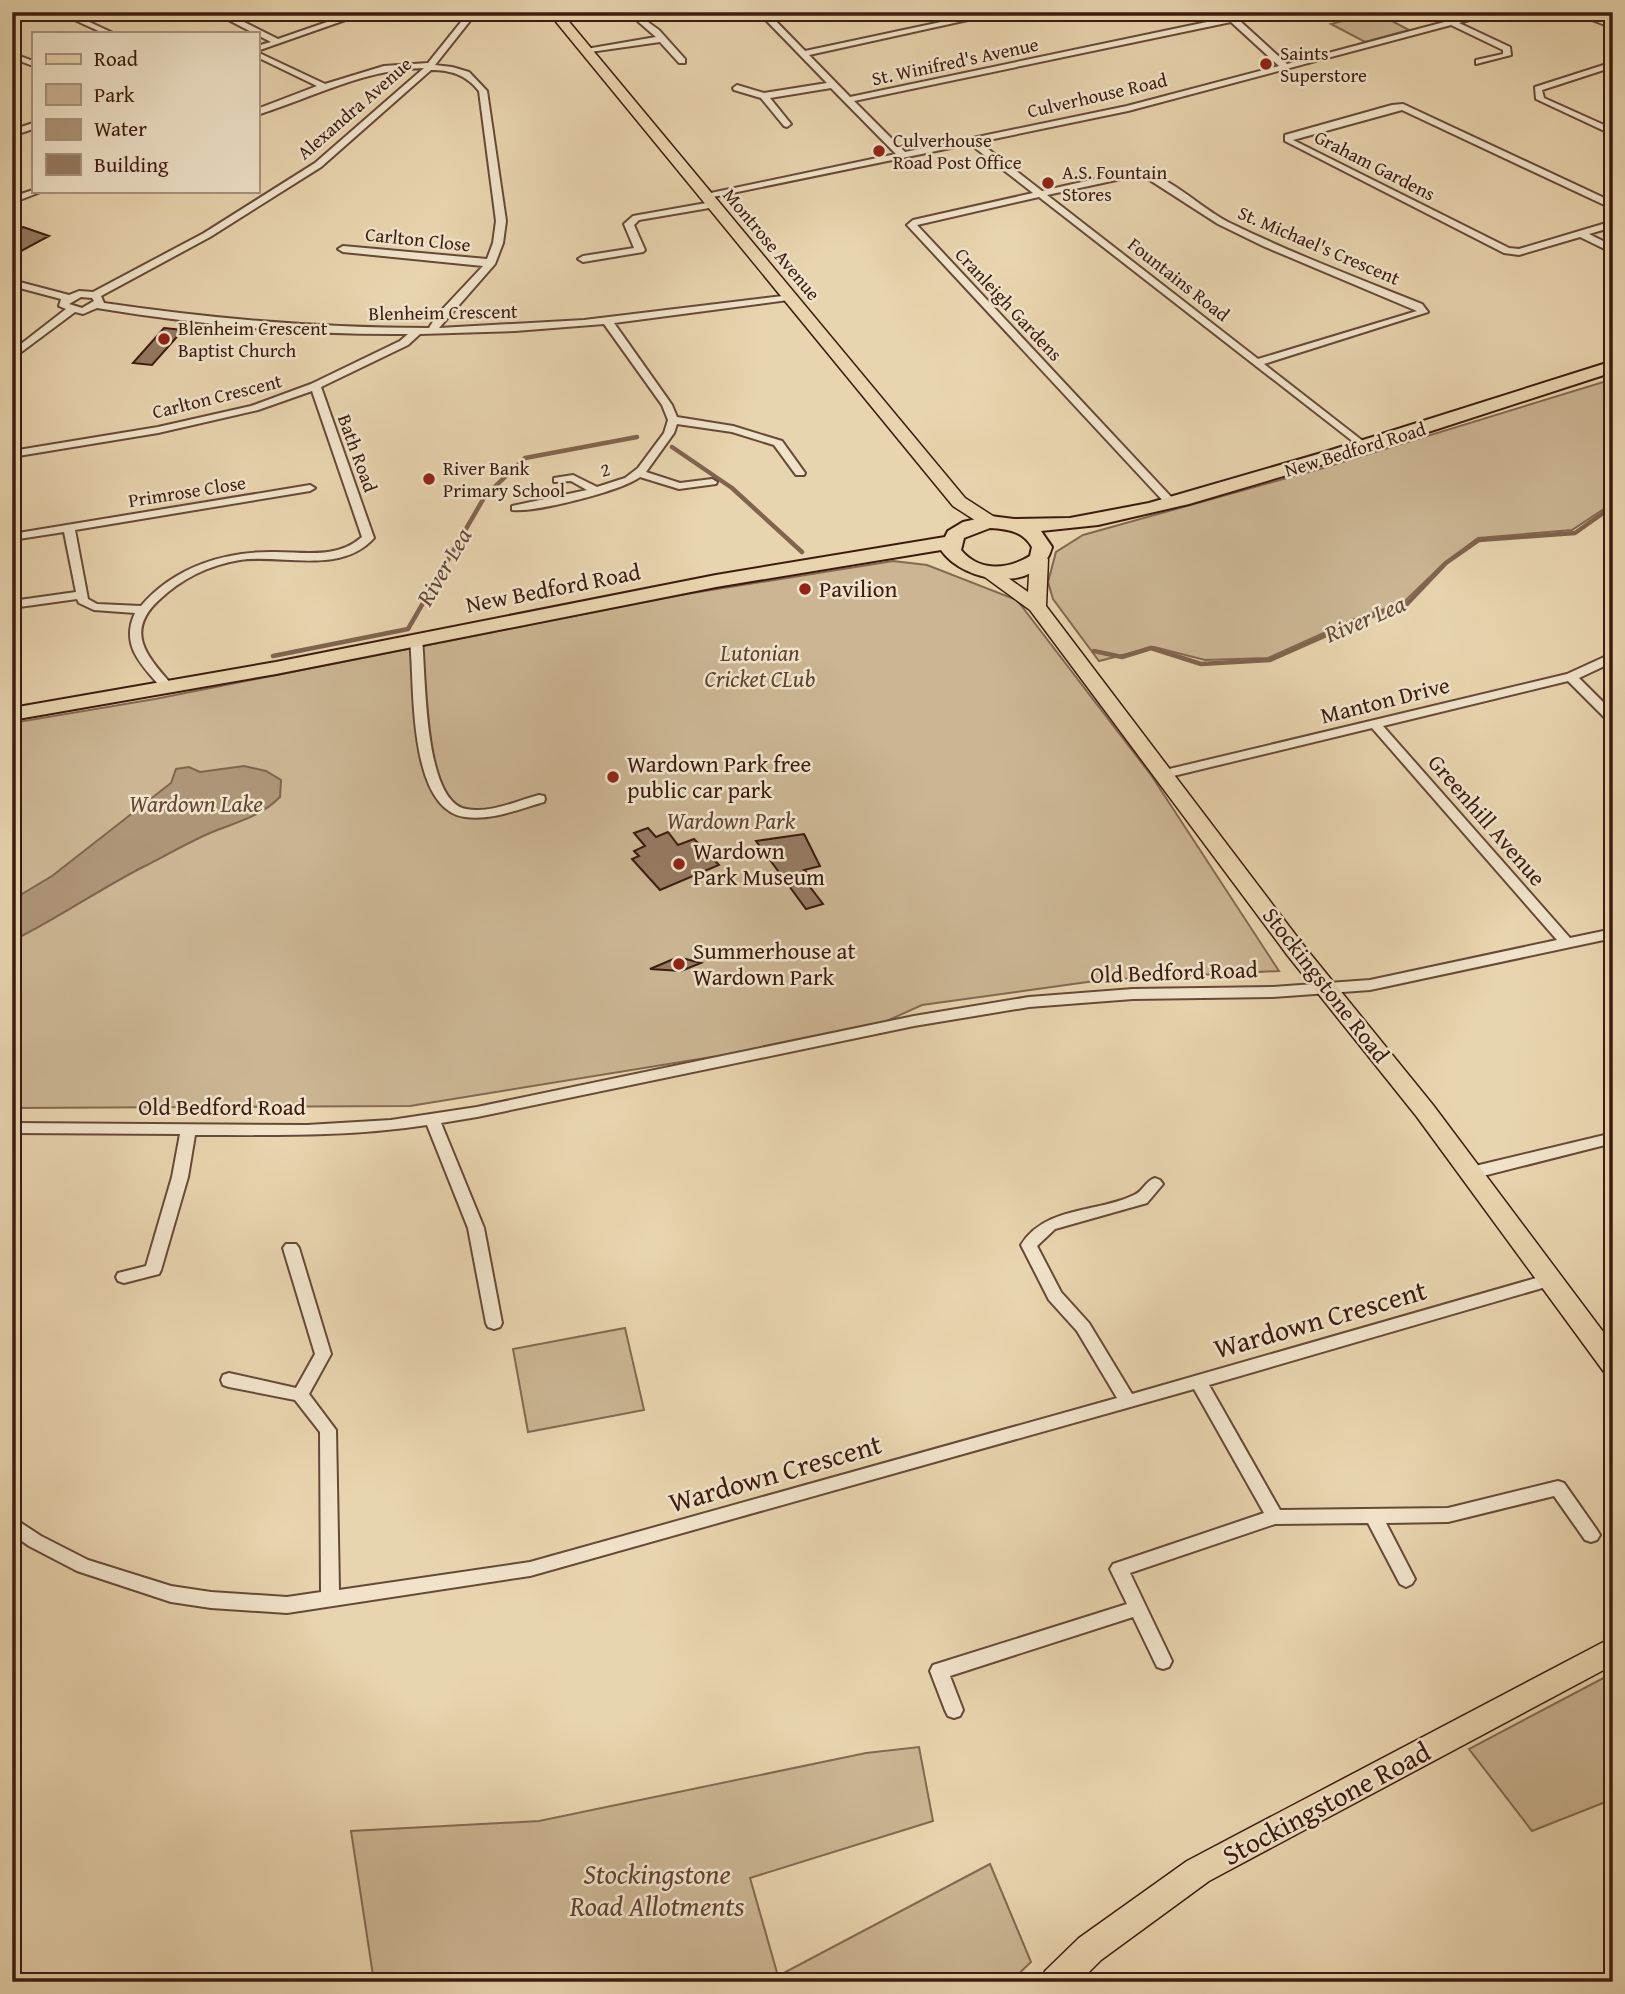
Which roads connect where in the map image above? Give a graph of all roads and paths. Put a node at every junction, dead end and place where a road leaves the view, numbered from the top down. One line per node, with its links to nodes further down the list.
1 (61, 12): 14 (street)
2 (217, 12): 16 (street)
3 (473, 12): 26 (street, Alexandra Avenue)
4 (554, 12): 18 (main road, Montrose Avenue)
5 (762, 12): 19 (street)
6 (1000, 12): 19 (street)
7 (1492, 12): 12 (street, Culverhouse Road)
8 (1575, 12): 13 (street)
9 (360, 13): 16 (street)
10 (1228, 15): 27 (street); 32 (street, St. Winifred's Avenue)
11 (636, 16): 15 (street)
12 (1453, 23): 23 (street); 27 (street, Culverhouse Road)
13 (1613, 26)
14 (107, 32)
15 (659, 35): 18 (street); 22 (street)
16 (278, 41): 17 (street)
17 (259, 48)
18 (586, 51): 43 (main road, Montrose Avenue)
19 (803, 54): 28 (street)
20 (12, 55): 24 (street)
21 (259, 55): 29 (street)
22 (682, 61)
23 (1479, 62)
24 (32, 64)
25 (1613, 64): 37 (street)
26 (428, 66): 29 (street); 50 (street); 54 (street, Alexandra Avenue)
27 (1286, 67): 38 (street, Culverhouse Road)
28 (832, 85): 31 (street); 32 (street)
29 (326, 87): 33 (street)
30 (737, 88): 31 (street)
31 (764, 96): 34 (street)
32 (848, 100): 39 (street)
33 (259, 111)
34 (787, 124)
35 (32, 126): 36 (street)
36 (14, 131)
37 (1613, 132)
38 (971, 140): 39 (street, Culverhouse Road); 41 (street, Fountains Road)
39 (902, 155): 43 (street, Culverhouse Road)
40 (35, 192): 42 (street)
41 (1040, 194): 60 (street, Fountains Road); 60 (street, St. Michael's Crescent); 73 (street, Cranleigh Gardens)
42 (12, 200)
43 (709, 201): 49 (street, Culverhouse Road); 52 (main road, Montrose Avenue)
44 (1613, 206): 46 (street, Graham Gardens)
45 (1613, 224): 46 (street, Graham Gardens)
46 (1581, 234): 48 (street)
47 (343, 249): 50 (street, Carlton Close)
48 (1613, 250)
49 (583, 259)
50 (490, 264): 58 (street)
51 (12, 283): 53 (street)
52 (788, 297): 56 (street, Blenheim Crescent); 72 (main road, Montrose Avenue)
53 (68, 298): 54 (street); 55 (street)
54 (97, 300): 55 (street); 57 (street, Blenheim Crescent)
55 (71, 310): 59 (street)
56 (607, 321): 58 (street, Blenheim Crescent); 63 (street)
57 (416, 332): 58 (street, Blenheim Crescent); 62 (street, Carlton Crescent)
58 (431, 332)
59 (12, 356)
60 (1258, 362): 64 (street, Fountains Road)
61 (1613, 366): 64 (highway, New Bedford Road)
62 (315, 386): 65 (street, Carlton Crescent); 88 (street, Bath Road)
63 (673, 419): 66 (street, 2); 67 (street)
64 (1364, 447): 73 (highway, New Bedford Road)
65 (12, 454)
66 (639, 473): 69 (street); 71 (street, 2)
67 (800, 473)
68 (558, 480): 71 (street)
69 (712, 482)
70 (310, 488): 78 (street, Primrose Close)
71 (594, 490): 74 (street, 2)
72 (959, 502): 75 (main road, Montrose Avenue); 79 (main road)
73 (1170, 502): 76 (highway, New Bedford Road)
74 (516, 508)
75 (990, 522): 77 (highway, New Bedford Road); 79 (highway, New Bedford Road)
76 (1094, 522): 77 (highway, New Bedford Road); 81 (highway, New Bedford Road)
77 (1013, 525): 81 (highway)
78 (69, 527): 80 (street, Primrose Close); 85 (street)
79 (956, 536): 82 (highway, New Bedford Road); 83 (highway)
80 (12, 537)
81 (1040, 553): 84 (highway, New Bedford Road); 87 (main road)
82 (897, 554): 83 (highway, New Bedford Road); 89 (highway, New Bedford Road)
83 (965, 565): 84 (highway, New Bedford Road)
84 (987, 572): 87 (main road, Stockingstone Road)
85 (80, 595): 86 (street); 88 (street)
86 (12, 606)
87 (1037, 606): 96 (main road, Stockingstone Road)
88 (142, 610): 92 (street)
89 (416, 640): 92 (highway, New Bedford Road); 97 (street)
90 (1613, 657): 91 (street, Manton Drive)
91 (1571, 677): 94 (street); 95 (street, Manton Drive)
92 (169, 689): 93 (highway, New Bedford Road)
93 (12, 714)
94 (1613, 719)
95 (1375, 724): 96 (street, Manton Drive); 99 (street, Greenhill Avenue)
96 (1165, 774): 100 (main road, Stockingstone Road)
97 (539, 799)
98 (1613, 933): 99 (street, Old Bedford Road)
99 (1567, 943): 100 (street, Old Bedford Road)
100 (1328, 989): 101 (street, Old Bedford Road); 105 (main road, Stockingstone Road)
101 (432, 1120): 103 (street, Old Bedford Road); 110 (street)
102 (12, 1128): 103 (street, Old Bedford Road)
103 (188, 1130): 108 (street)
104 (1613, 1138): 105 (street)
105 (1471, 1173): 109 (main road, Stockingstone Road)
106 (1156, 1184): 115 (street)
107 (291, 1248): 114 (street)
108 (124, 1277)
109 (1550, 1280): 111 (main road, Stockingstone Road); 113 (street, Wardown Crescent)
110 (494, 1323)
111 (1613, 1365)
112 (229, 1380): 114 (street)
113 (1198, 1381): 115 (street, Wardown Crescent); 117 (street)
114 (300, 1395): 121 (street)
115 (1128, 1402): 121 (street, Wardown Crescent)
116 (1373, 1515): 117 (street); 119 (street); 120 (street)
117 (1275, 1517): 122 (street)
118 (12, 1524): 121 (street, Wardown Crescent)
119 (1591, 1535)
120 (1406, 1579)
121 (330, 1599)
122 (1137, 1608): 124 (street); 125 (street)
123 (1613, 1650): 126 (main road, Stockingstone Road)
124 (1163, 1661)
125 (954, 1710)
126 (1056, 1982)

